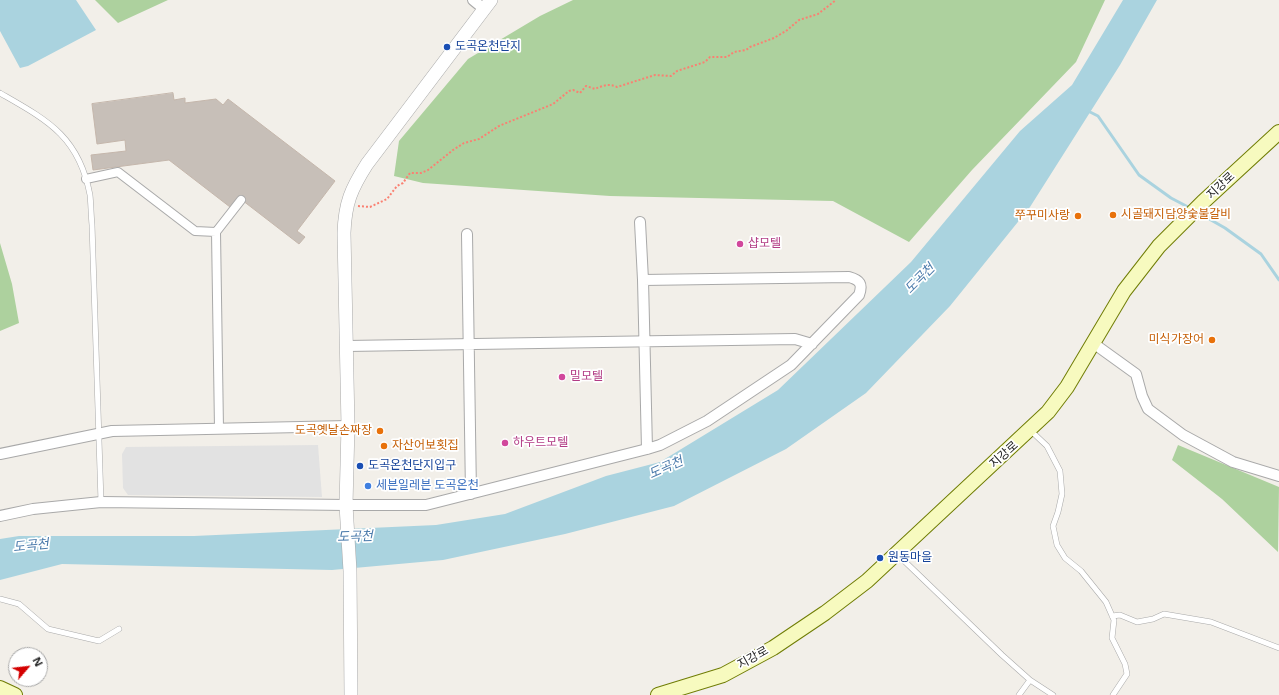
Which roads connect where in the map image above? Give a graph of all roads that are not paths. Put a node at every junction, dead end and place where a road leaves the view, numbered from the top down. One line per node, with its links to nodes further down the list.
1 (473, 0): 2 (street)
2 (488, 4): 15 (street)
3 (0, 93): 5 (lane)
4 (1279, 132): 13 (main road, 지강로)
5 (86, 179): 8 (street); 19 (lane)
6 (241, 200): 8 (street)
7 (640, 222): 10 (street)
8 (216, 232): 17 (street)
9 (467, 234): 12 (street)
10 (643, 280): 11 (street); 14 (street)
11 (645, 341): 12 (street); 14 (street); 20 (street)
12 (469, 343): 15 (street); 23 (street)
13 (1093, 343): 18 (main road, 지강로); 22 (street)
14 (812, 344): 20 (street)
15 (347, 346): 16 (street)
16 (348, 426): 17 (street); 25 (street)
17 (219, 429): 19 (street)
18 (1030, 430): 27 (main road, 지강로); 29 (lane)
19 (98, 434): 21 (street); 24 (lane)
20 (647, 449): 23 (street)
21 (0, 454)
22 (1279, 476)
23 (471, 494): 25 (street)
24 (101, 502): 25 (street); 26 (street)
25 (346, 505): 35 (street)
26 (0, 516)
27 (896, 553): 32 (lane); 36 (main road, 지강로)
28 (0, 599): 30 (lane)
29 (1112, 616): 31 (lane); 39 (lane)
30 (119, 629)
31 (1279, 648)
32 (1030, 680): 37 (lane); 38 (lane)
33 (0, 688): 34 (main road)
34 (15, 695)
35 (351, 695)
36 (658, 695)
37 (1019, 695)
38 (1053, 695)
39 (1113, 695)

